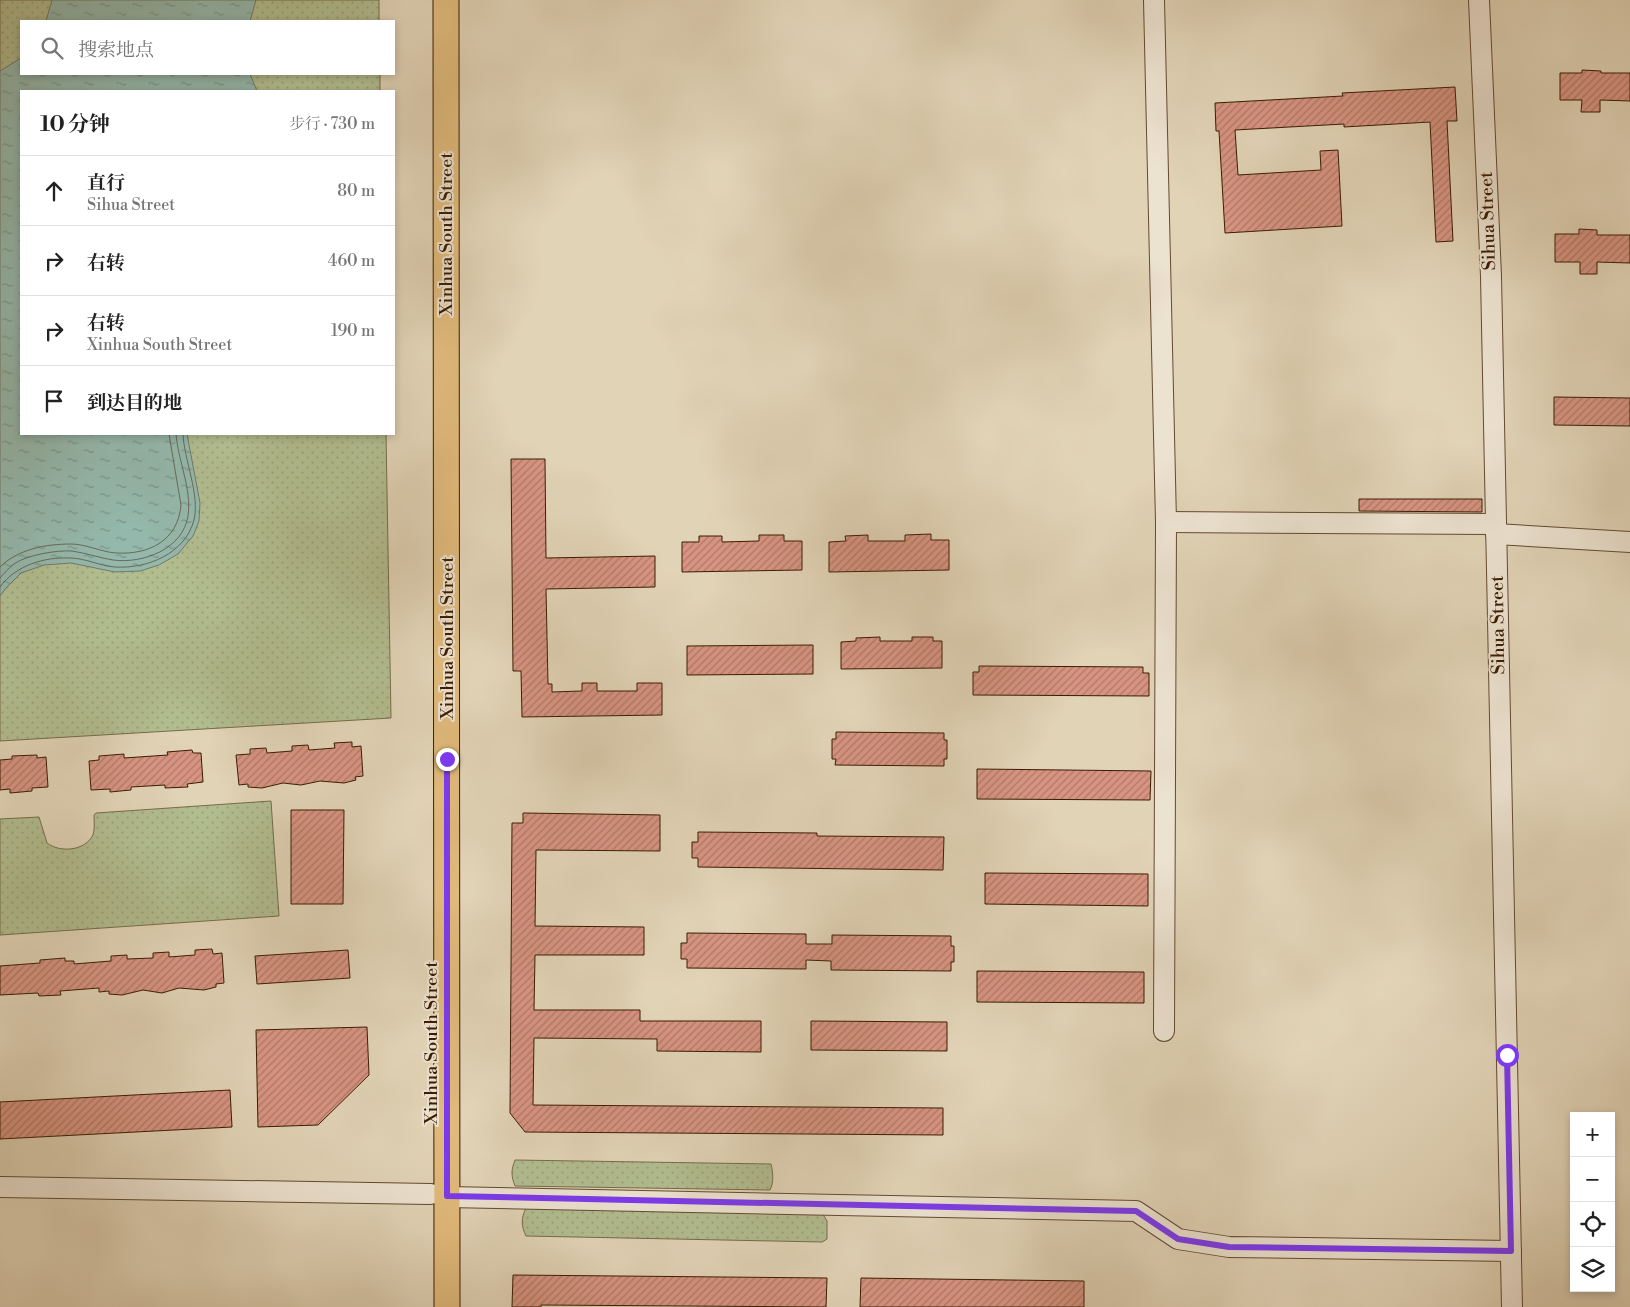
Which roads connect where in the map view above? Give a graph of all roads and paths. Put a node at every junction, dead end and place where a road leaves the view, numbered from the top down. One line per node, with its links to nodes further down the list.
1 (430, 0): 10 (main road, Xinhua South Street)
2 (446, 0): 10 (main road, Xinhua South Street)
3 (1154, 0): 5 (street)
4 (1479, 0): 6 (street, Sihua Street)
5 (1166, 522): 6 (street); 8 (street)
6 (1496, 529): 7 (street); 11 (street, Sihua Street)
7 (1630, 542)
8 (1164, 1031)
9 (0, 1187): 10 (street)
10 (439, 1196): 11 (street); 12 (main road, Xinhua South Street); 13 (main road, Xinhua South Street)
11 (1511, 1251): 14 (street, Sihua Street)
12 (431, 1307)
13 (447, 1307)
14 (1512, 1307)

